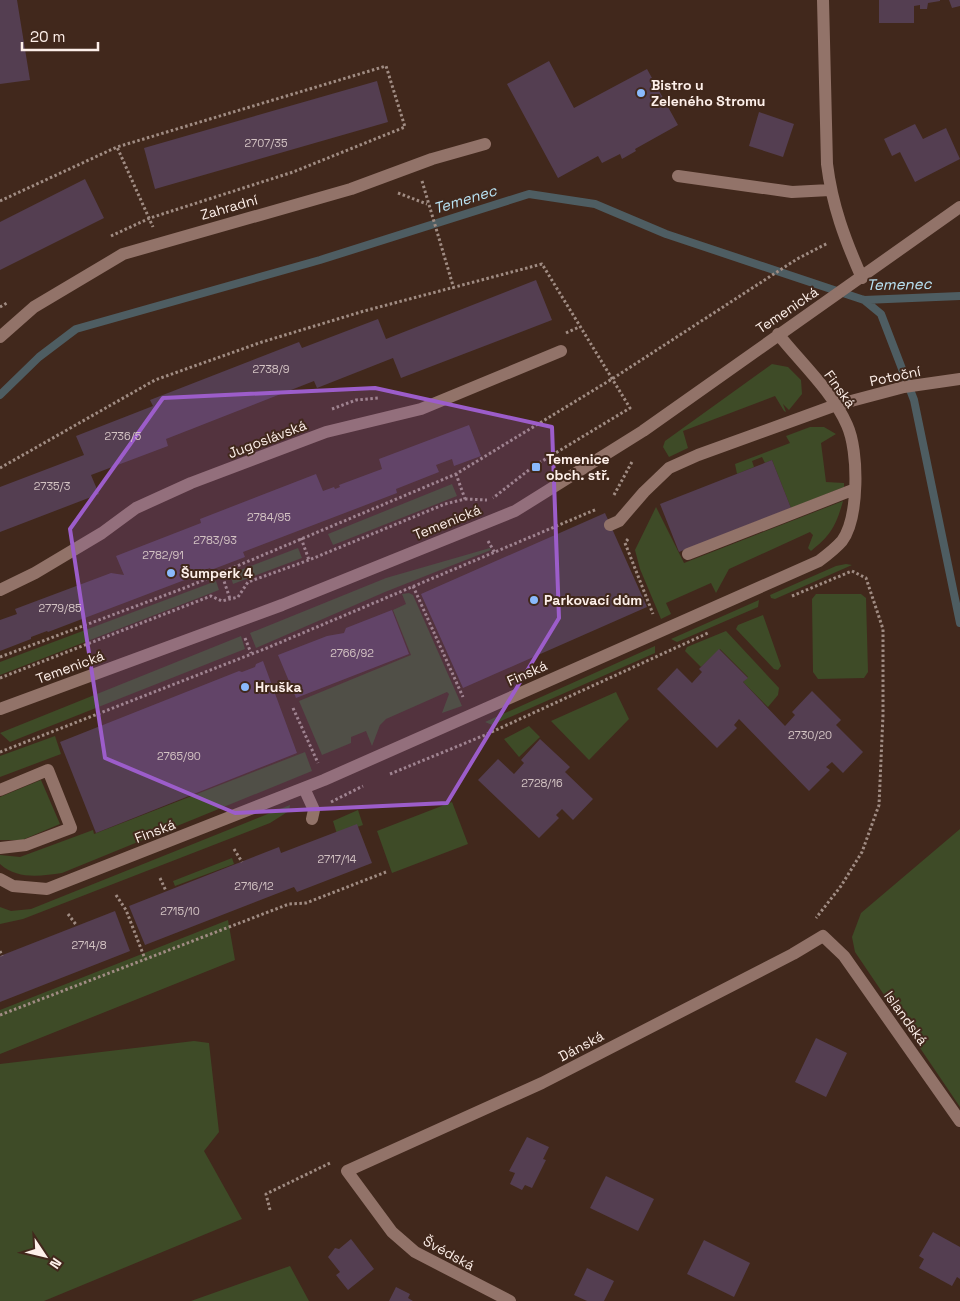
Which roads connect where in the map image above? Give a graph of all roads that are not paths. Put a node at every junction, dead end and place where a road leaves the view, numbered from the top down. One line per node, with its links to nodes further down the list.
1 (823, 0): 4 (street)
2 (485, 144): 8 (street, Zahradní)
3 (678, 176): 4 (street)
4 (830, 190): 6 (street)
5 (960, 206): 6 (street, Temenická)
6 (862, 278): 7 (street, Temenická)
7 (778, 334): 11 (street, Finská); 16 (street, Temenická)
8 (0, 337)
9 (562, 352): 15 (street, Jugoslávská)
10 (960, 379): 11 (street, Potoční)
11 (836, 405): 12 (street, Finská); 13 (street, Potoční)
12 (855, 489): 14 (street); 17 (street, Finská)
13 (610, 525)
14 (688, 554)
15 (0, 590)
16 (0, 709)
17 (304, 788): 19 (street); 21 (street, Finská)
18 (0, 790): 20 (street)
19 (313, 814)
20 (0, 848)
21 (0, 879)
22 (823, 936): 23 (street, Islandská); 24 (street, Dánská)
23 (960, 1121)
24 (347, 1171): 25 (street, Švédská)
25 (510, 1301)

